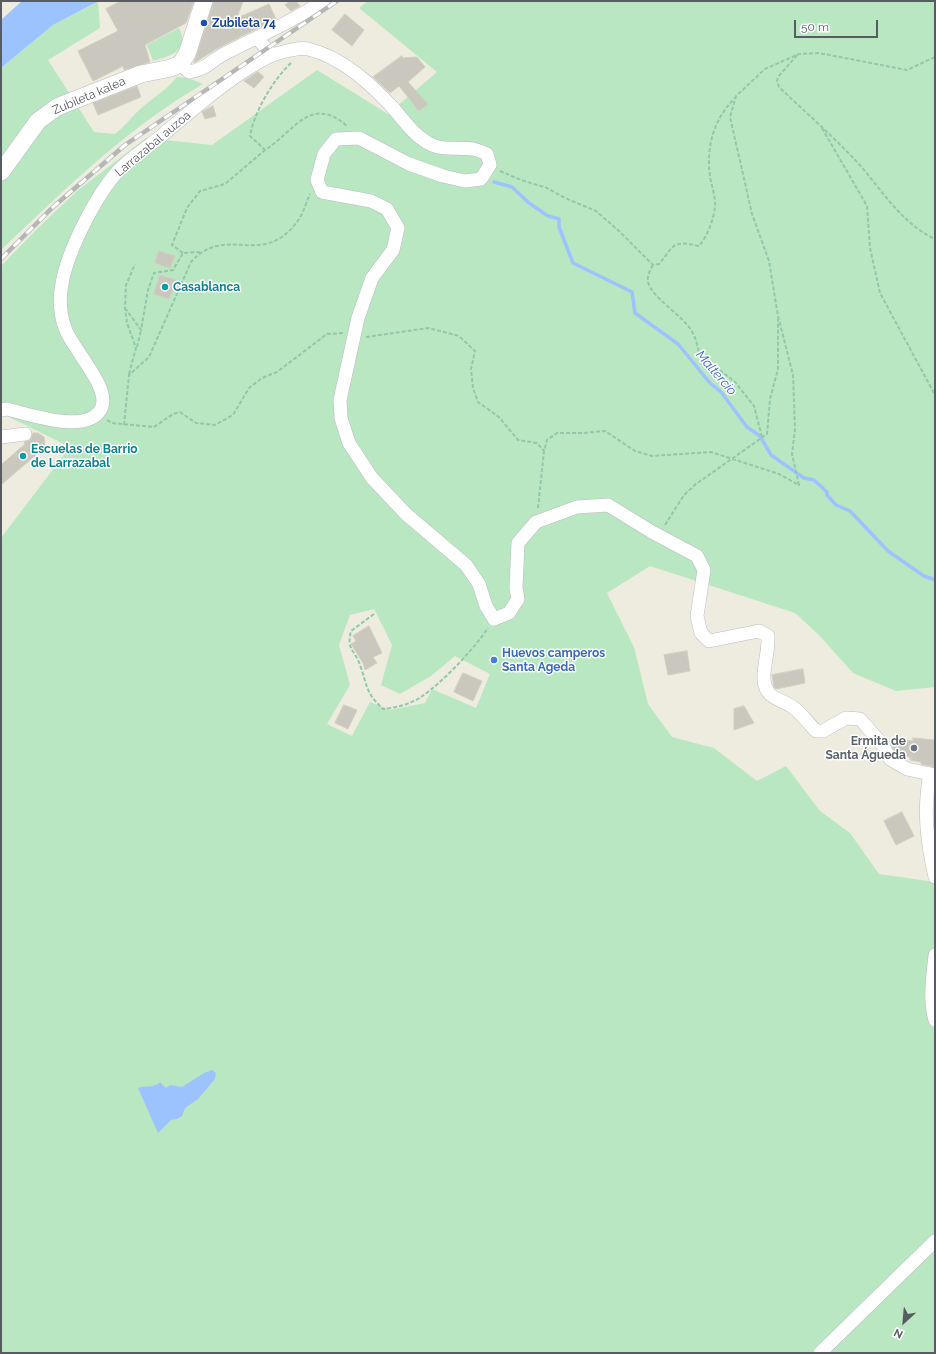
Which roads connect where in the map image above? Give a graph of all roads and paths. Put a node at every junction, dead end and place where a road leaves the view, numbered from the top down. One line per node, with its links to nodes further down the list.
1 (204, 1): 8 (street)
2 (323, 1): 3 (street)
3 (257, 38): 6 (street); 8 (street)
4 (307, 49): 6 (street, Larrazabal auzoa); 12 (path); 13 (street)
5 (799, 54): 7 (path); 9 (path); 10 (path)
6 (272, 55): 29 (street, Larrazabal auzoa)
7 (935, 57)
8 (180, 64): 14 (street, Zubileta kalea)
9 (736, 96): 20 (path); 22 (path)
10 (822, 128): 16 (path); 27 (path)
11 (356, 138): 12 (path); 13 (street); 15 (street)
12 (265, 150): 18 (path)
13 (490, 165): 20 (path)
14 (1, 172)
15 (316, 180): 17 (path); 24 (street)
16 (935, 239)
17 (200, 252): 18 (path); 26 (path)
18 (183, 253): 23 (path)
19 (135, 264): 21 (path)
20 (653, 265): 33 (path)
21 (126, 308): 23 (path); 25 (path)
22 (778, 316): 33 (path); 36 (path)
23 (141, 330): 25 (path)
24 (354, 335): 30 (path); 35 (path); 40 (street)
25 (136, 348): 26 (path)
26 (129, 375): 30 (path)
27 (935, 395)
28 (1, 410): 29 (street)
29 (97, 414): 30 (path)
30 (124, 425)
31 (25, 434): 32 (street)
32 (5, 437): 34 (street)
33 (762, 437): 36 (path)
34 (1, 447)
35 (544, 451): 36 (path); 37 (path)
36 (731, 458): 38 (path)
37 (536, 522): 38 (street); 40 (street)
38 (658, 535): 41 (street)
39 (374, 614): 40 (path)
40 (494, 619)
41 (933, 775): 42 (street)
42 (935, 877)
43 (935, 955): 44 (street)
44 (935, 1020)
45 (935, 1241): 46 (street)
46 (820, 1353)

